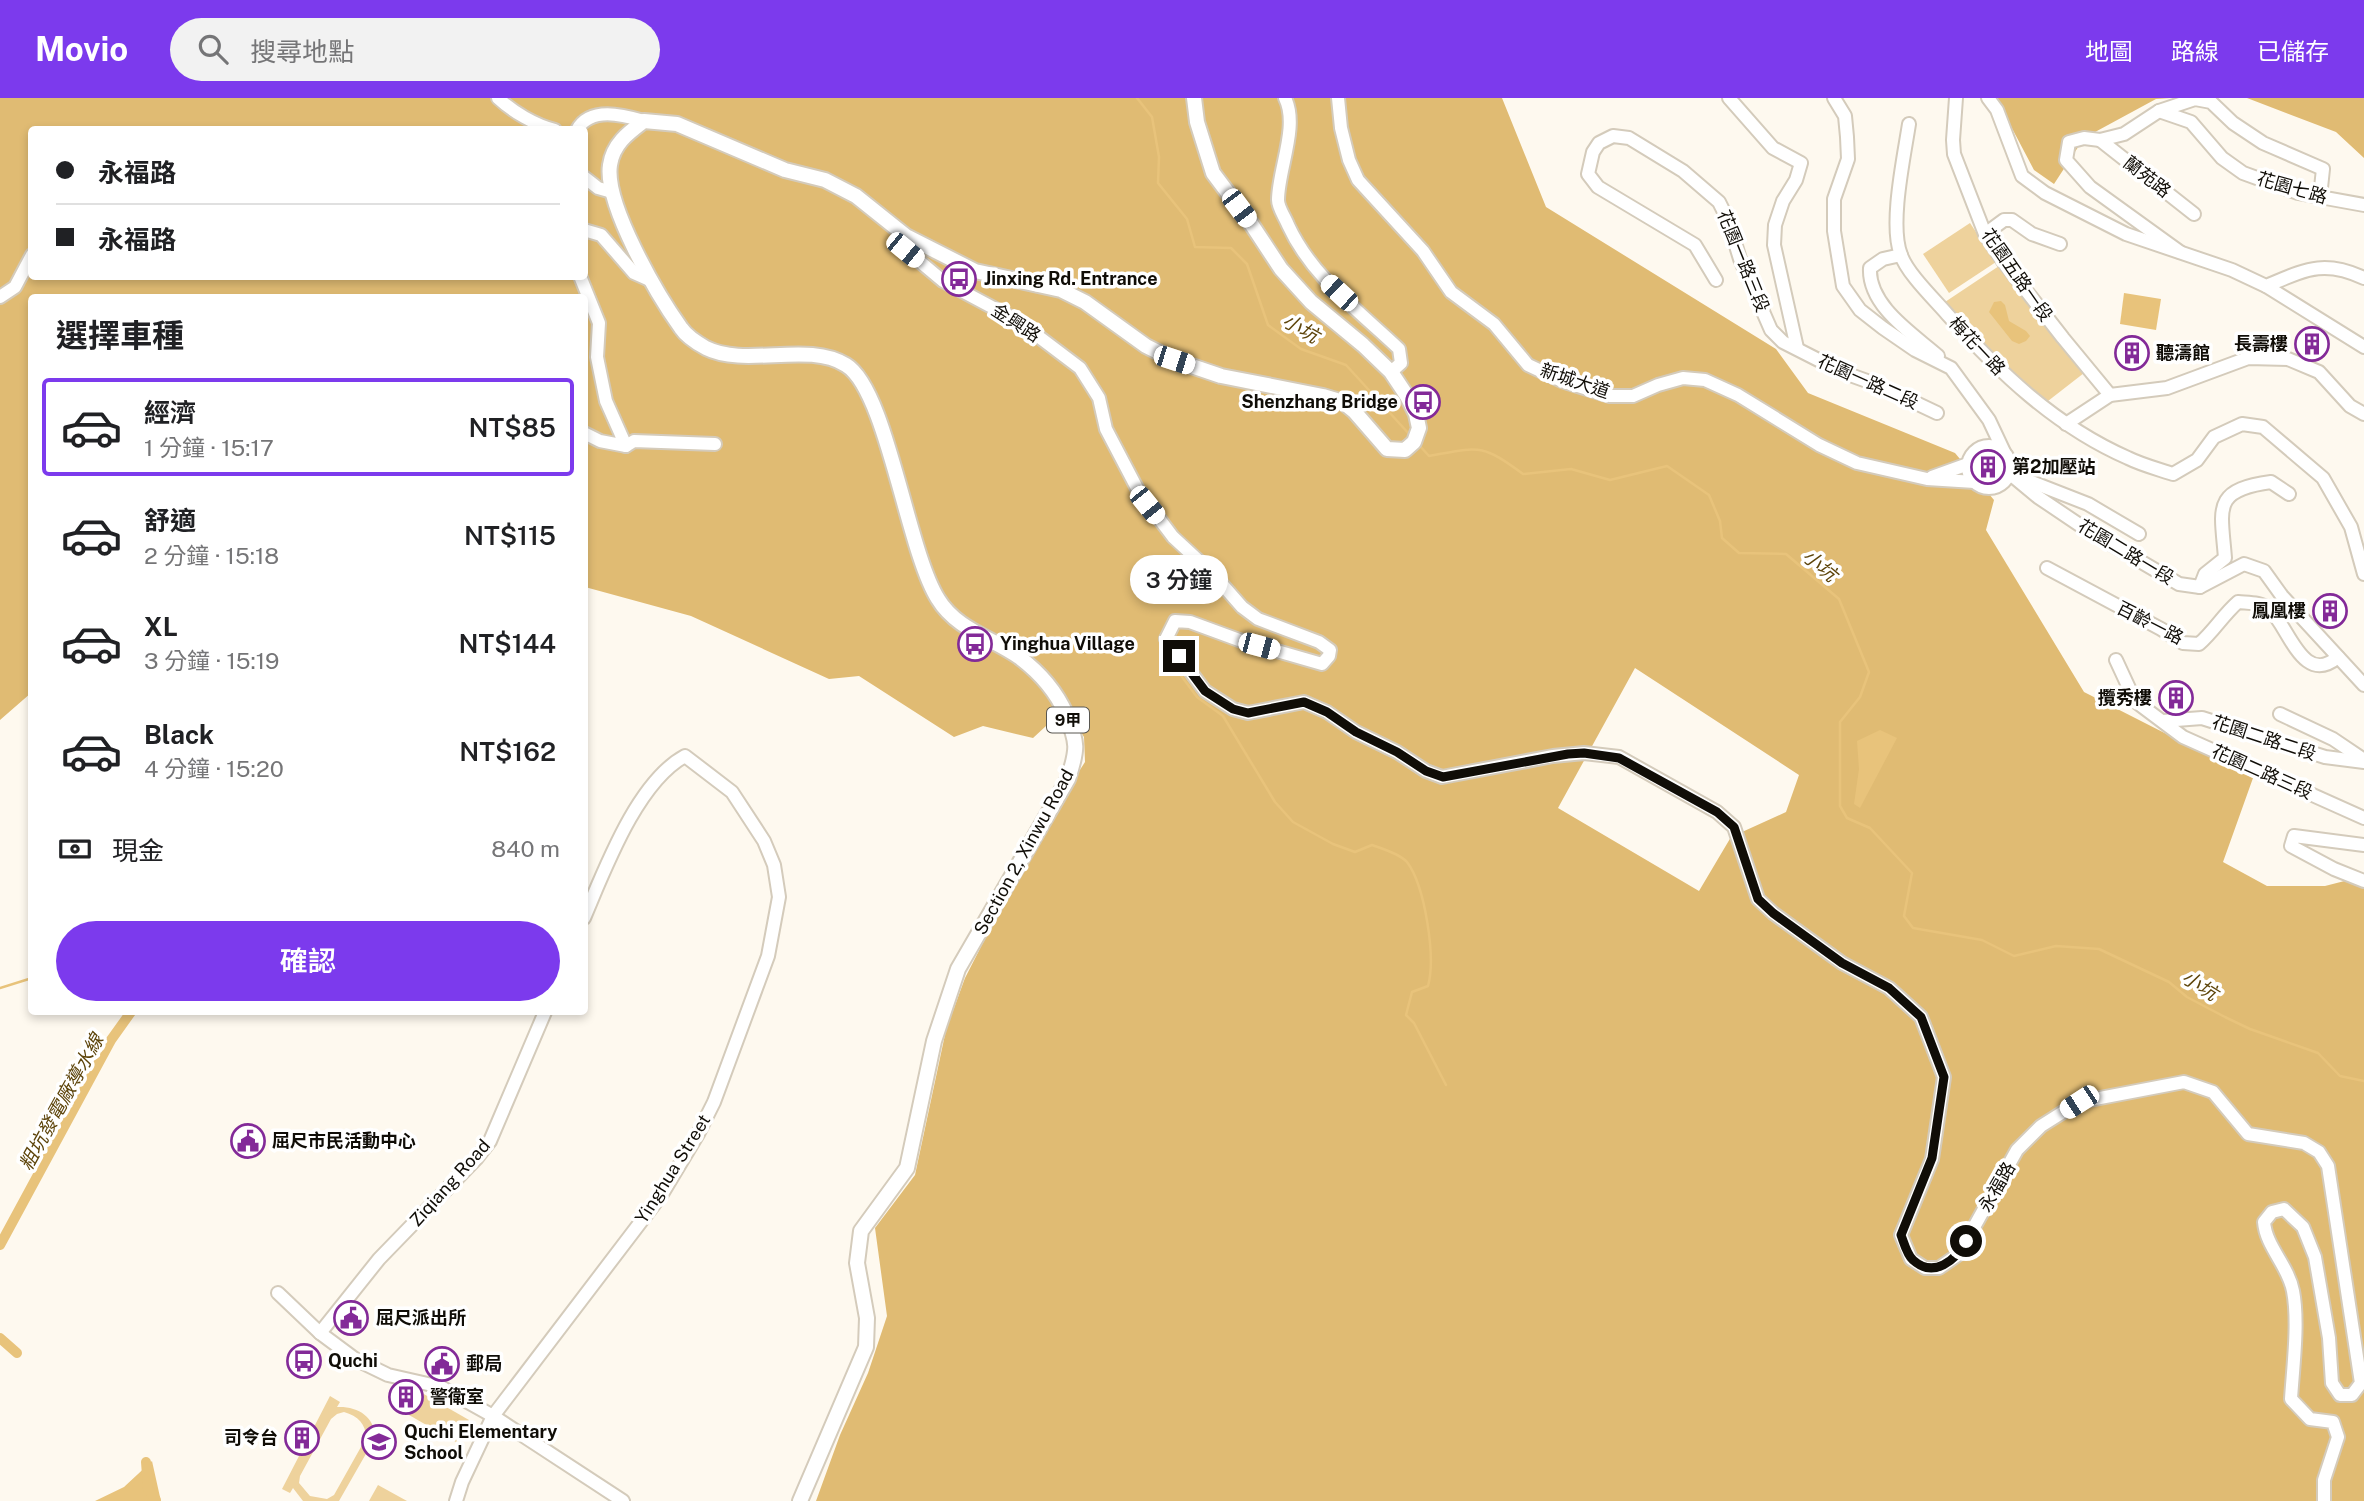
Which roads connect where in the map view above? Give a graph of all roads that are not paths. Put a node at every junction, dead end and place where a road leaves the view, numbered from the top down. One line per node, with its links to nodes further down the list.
1 (498, 98): 12 (street)
2 (1194, 98): 36 (main road)
3 (1285, 98): 36 (street)
4 (1338, 98): 50 (street, 新城大道)
5 (1729, 98): 34 (street, 花園一路二段)
6 (1833, 98): 35 (street)
7 (1956, 98): 21 (street, 花園五路一段)
8 (1988, 98): 24 (street)
9 (2159, 111): 14 (street); 17 (street, 花園七路); 17 (street)
10 (644, 121): 13 (street); 16 (main road, Section 2, Xinwu Road / 9甲); 22 (main road)
11 (1909, 124): 25 (street)
12 (543, 126)
13 (579, 126)
14 (2100, 140): 19 (street, 蘭苑路); 24 (street)
15 (588, 180): 16 (street)
16 (612, 192): 29 (main road, Section 2, Xinwu Road / 9甲)
17 (2320, 197): 18 (street, 花園七路)
18 (2364, 205)
19 (2194, 214)
20 (588, 231): 29 (street)
21 (1985, 234): 23 (street); 37 (street, 花園五路一段)
22 (906, 236): 36 (main road); 42 (street, 金興路)
23 (2060, 244)
24 (2180, 252): 30 (street)
25 (1900, 256): 35 (street); 41 (street, 梅花一路)
26 (28, 263): 32 (street)
27 (2364, 278): 30 (street)
28 (1716, 280): 34 (street, 花園一路三段)
29 (652, 281): 75 (main road, Section 2, Xinwu Road / 9甲)
30 (2266, 286): 33 (street)
31 (588, 296): 45 (street)
32 (0, 297)
33 (2364, 347)
34 (1797, 348): 38 (street, 花園一路二段)
35 (1951, 368): 40 (street)
36 (1391, 372)
37 (2110, 395): 39 (street); 41 (street)
38 (1937, 413)
39 (2364, 414)
40 (1989, 420): 46 (street); 47 (street)
41 (2066, 424): 57 (street, 梅花一路)
42 (1106, 429): 76 (street, 永福路)
43 (588, 435): 45 (street)
44 (715, 444): 45 (street)
45 (626, 446)
46 (1984, 447): 47 (street); 48 (street)
47 (2005, 454): 49 (street)
48 (1968, 464): 50 (street); 51 (street)
49 (2009, 473): 52 (street); 54 (street, 花園二路一段); 55 (street)
50 (1927, 479): 51 (street, 新城大道)
51 (1975, 482): 52 (street)
52 (1998, 485): 54 (street)
53 (2289, 494): 58 (street)
54 (2038, 497): 58 (street, 花園二路一段)
55 (2139, 534)
56 (2047, 568): 59 (street, 百齡一路)
57 (2364, 574)
58 (2200, 587): 59 (street)
59 (2338, 657): 61 (street)
60 (2116, 660): 63 (street, 花園二路三段)
61 (2364, 685)
62 (2280, 713): 64 (street)
63 (2163, 721): 64 (street, 花園二路二段); 65 (street, 花園二路三段)
64 (2364, 761)
65 (2364, 818)
66 (2364, 845): 67 (street)
67 (2364, 881)
68 (588, 909): 72 (street, Yinghua Street)
69 (544, 1015): 71 (street, Ziqiang Road)
70 (278, 1293): 71 (street)
71 (320, 1333): 72 (street)
72 (493, 1416): 73 (street, Yinghua Street); 74 (street)
73 (456, 1501)
74 (623, 1501)
75 (800, 1501)
76 (2325, 1501)

